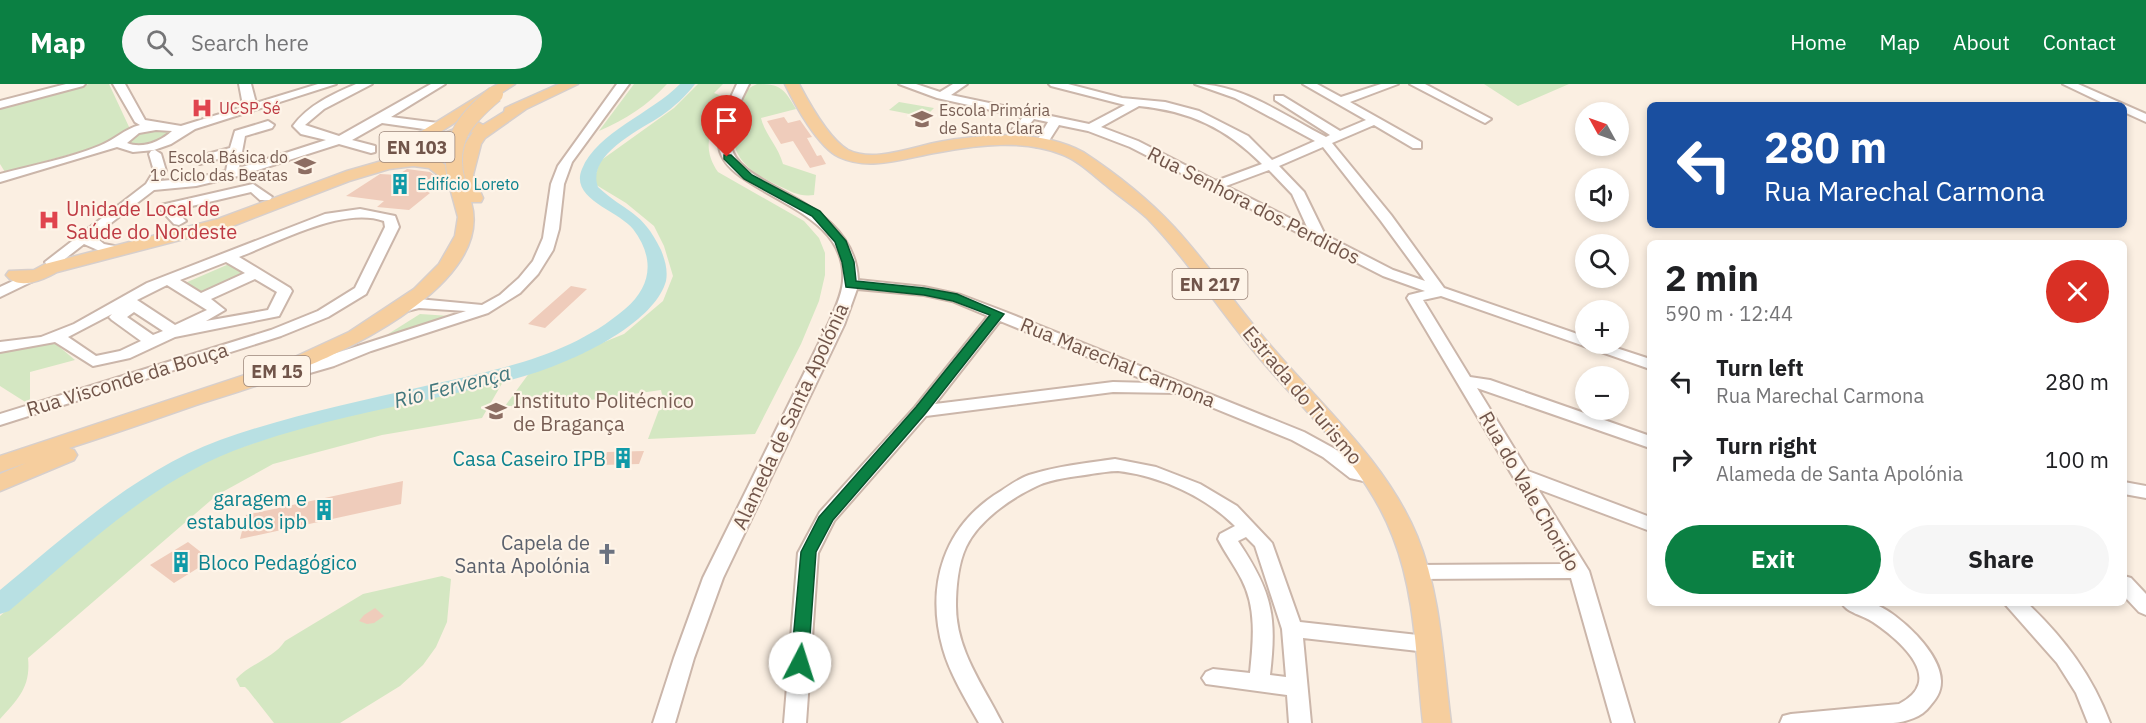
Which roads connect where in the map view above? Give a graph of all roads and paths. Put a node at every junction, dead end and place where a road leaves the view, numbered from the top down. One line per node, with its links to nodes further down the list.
1 (79, 84): 28 (street)
2 (119, 84): 39 (street)
3 (245, 84): 30 (street)
4 (330, 84): 30 (street)
5 (366, 84): 44 (street)
6 (439, 84): 34 (street)
7 (518, 84): 22 (main road, EM 15)
8 (526, 84): 29 (main road)
9 (571, 84): 29 (main road, EN 103)
10 (623, 84): 80 (street)
11 (961, 84): 23 (street)
12 (1055, 84): 27 (street)
13 (1201, 84): 46 (street)
14 (1309, 84): 25 (street)
15 (1392, 84): 21 (street)
16 (1416, 84): 35 (street)
17 (2069, 84): 26 (street)
18 (790, 85): 45 (main road, Estrada do Turismo / EN 217)
19 (744, 86): 75 (street, Alameda de Santa Apolónia)
20 (912, 86): 23 (street, Rua Senhora dos Perdidos)
21 (1374, 86): 25 (street)
22 (504, 89): 40 (main road); 57 (main road, EM 15, bridge)
23 (941, 96): 32 (street, Rua Senhora dos Perdidos)
24 (1279, 98): 43 (street)
25 (1340, 101): 37 (street)
26 (2110, 102)
27 (1136, 103): 41 (street); 54 (street)
28 (0, 105)
29 (520, 106): 57 (main road); 59 (main road, EN 103); 62 (main road, EN 103)
30 (254, 108): 42 (street)
31 (2127, 109): 33 (street)
32 (1032, 114): 36 (street, Rua Senhora dos Perdidos); 45 (street)
33 (2146, 118)
34 (381, 119): 40 (street); 44 (street)
35 (1485, 119)
36 (1057, 120): 41 (street, Rua Senhora dos Perdidos); 47 (street)
37 (1374, 120): 43 (street); 49 (street)
38 (268, 125): 52 (street)
39 (138, 126): 42 (street); 48 (street)
40 (438, 127): 62 (main road)
41 (1091, 128): 60 (street, Rua Senhora dos Perdidos)
42 (177, 130): 50 (street)
43 (1339, 135): 46 (street)
44 (339, 140): 51 (street); 55 (street)
45 (1010, 141): 47 (main road, Estrada do Turismo / EN 217)
46 (1323, 141): 54 (street); 77 (street)
47 (1041, 144): 101 (main road, Estrada do Turismo / EN 217)
48 (122, 145): 50 (street); 56 (street)
49 (1416, 145)
50 (158, 149): 61 (street)
51 (371, 149)
52 (236, 150): 53 (street); 55 (street)
53 (200, 160)
54 (1271, 165): 60 (street); 67 (street)
55 (232, 173): 58 (street)
56 (0, 178)
57 (461, 178): 59 (main road); 81 (main road, EM 15); 83 (main road, EM 15)
58 (207, 179): 61 (street); 63 (street)
59 (339, 179): 70 (main road, EN 103)
60 (1216, 185): 67 (street, Rua Senhora dos Perdidos)
61 (151, 186): 66 (street)
62 (313, 188): 68 (main road, EN 103)
63 (217, 196): 64 (street); 65 (street)
64 (265, 196)
65 (179, 221)
66 (87, 236): 68 (street); 70 (street)
67 (1318, 236): 72 (street, Rua Senhora dos Perdidos)
68 (114, 250): 70 (main road, EN 103)
69 (228, 257): 71 (street); 74 (street, Rua Visconde da Bouça); 100 (street, Rua Visconde da Bouça)
70 (50, 264): 73 (main road, EN 103)
71 (256, 273): 79 (street); 85 (street)
72 (1388, 273): 77 (street, Rua Senhora dos Perdidos); 78 (street, Rua do Vale Chorido)
73 (13, 276): 76 (street)
74 (169, 280): 79 (street); 82 (street, Rua Visconde da Bouça)
75 (850, 284): 84 (street, Rua Marechal Carmona); 123 (street, Alameda de Santa Apolónia)
76 (0, 291)
77 (1440, 292): 78 (street); 87 (street, Rua Senhora dos Perdidos)
78 (1414, 298): 94 (street, Rua do Vale Chorido)
79 (200, 299): 85 (street)
80 (503, 300): 81 (street); 93 (street)
81 (434, 301): 83 (street); 93 (main road, EM 15)
82 (129, 302): 85 (street); 86 (street, Rua Visconde da Bouça); 88 (street)
83 (403, 308): 104 (main road, EM 15)
84 (998, 314): 91 (street, Rua Marechal Carmona); 95 (street)
85 (176, 332): 88 (street)
86 (57, 336): 88 (street); 89 (street, Rua Visconde da Bouça)
87 (1575, 338)
88 (152, 342)
89 (0, 347)
90 (1620, 354): 92 (street)
91 (1118, 362): 96 (street); 97 (street, Rua Marechal Carmona)
92 (1647, 363)
93 (296, 372): 107 (main road, EM 15)
94 (1466, 381): 103 (street); 105 (street, Rua do Vale Chorido)
95 (940, 386): 98 (street); 99 (street)
96 (1113, 387): 97 (street); 98 (street)
97 (1189, 390): 102 (street, Rua Marechal Carmona)
98 (963, 405): 99 (street)
99 (921, 411): 124 (street)
100 (4, 414)
101 (1331, 426): 102 (street); 106 (main road, Estrada do Turismo / EN 217)
102 (1298, 436): 106 (street, Rua Marechal Carmona)
103 (1647, 441)
104 (0, 464)
105 (1523, 476): 110 (street); 112 (street, Rua do Vale Chorido)
106 (1372, 477): 113 (main road, Estrada do Turismo / EN 217)
107 (0, 483)
108 (2127, 489): 109 (street)
109 (2146, 492)
110 (1647, 523)
111 (1248, 528): 118 (street); 121 (street); 125 (street)
112 (1578, 571): 113 (street); 128 (street, Rua do Vale Chorido)
113 (1417, 572): 119 (main road, Estrada do Turismo / EN 217)
114 (2127, 586): 117 (street)
115 (1858, 606): 129 (street)
116 (2017, 606): 130 (street)
117 (2146, 607)
118 (1292, 628): 119 (street); 122 (street)
119 (1426, 645): 127 (main road, Estrada do Turismo / EN 217)
120 (1213, 678): 121 (street)
121 (1259, 682): 122 (street)
122 (1297, 687): 126 (street)
123 (664, 723)
124 (795, 723)
125 (992, 723)
126 (1300, 723)
127 (1437, 723)
128 (1623, 723)
129 (1791, 723)
130 (2098, 723)

